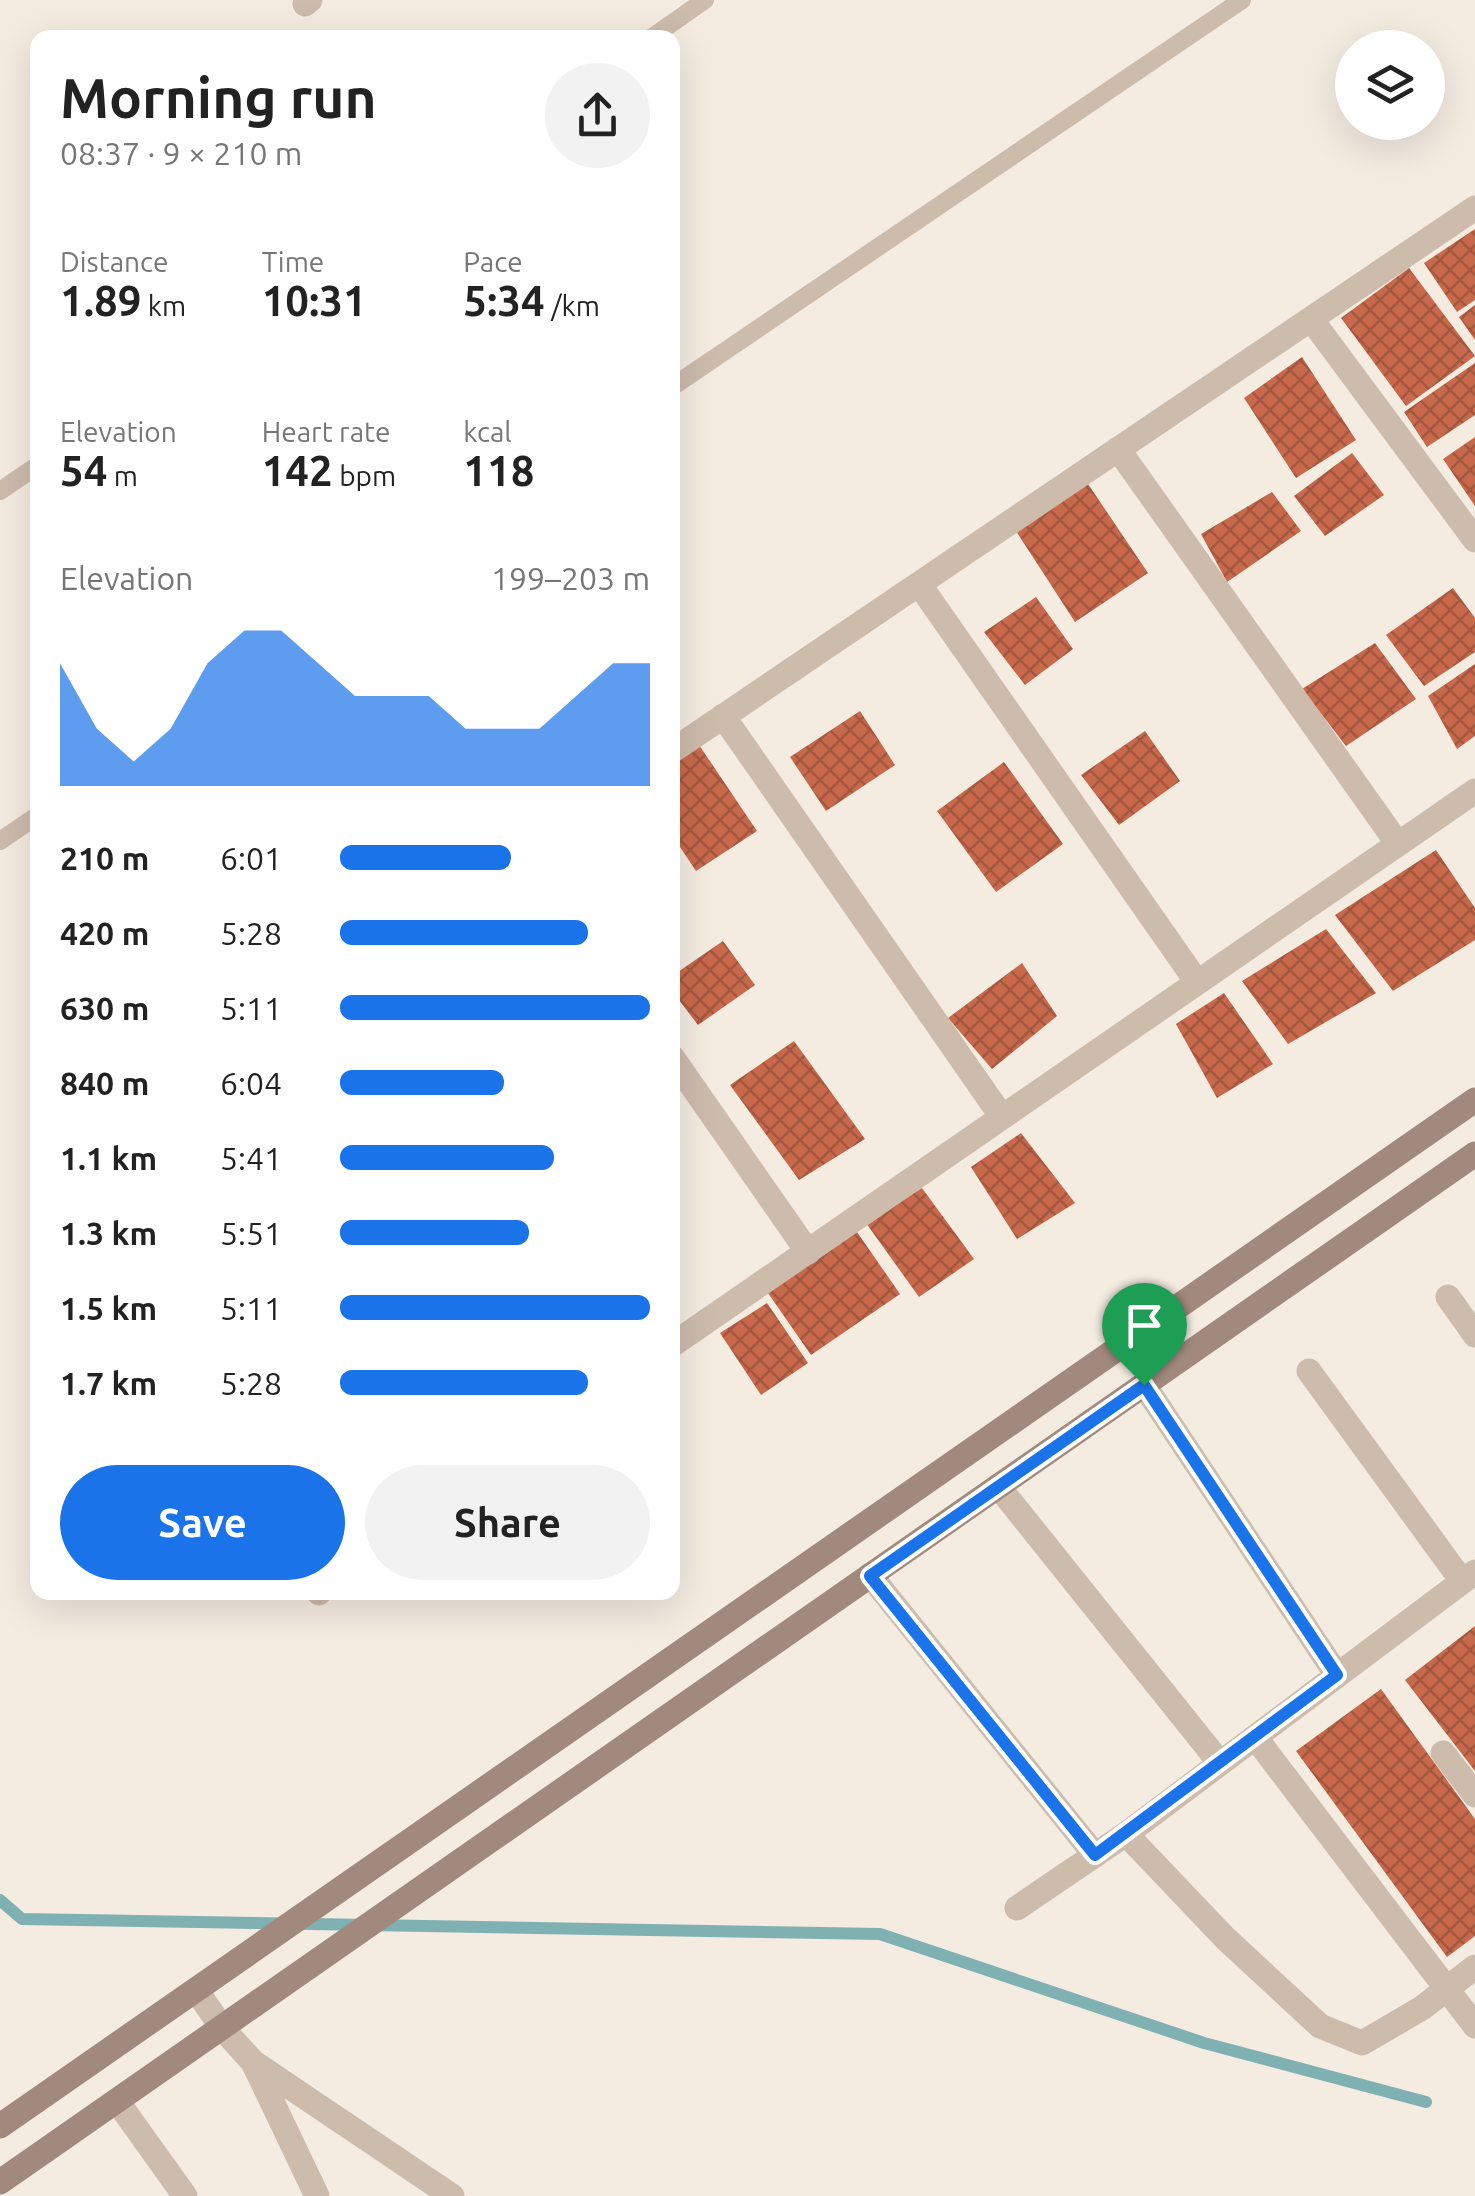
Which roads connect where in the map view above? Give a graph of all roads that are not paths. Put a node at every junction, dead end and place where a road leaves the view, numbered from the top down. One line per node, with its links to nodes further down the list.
1 (705, 0): 3 (lane)
2 (1242, 0): 6 (lane)
3 (662, 30)
4 (1475, 208): 5 (street)
5 (1311, 319): 7 (street); 10 (street)
6 (680, 382)
7 (1118, 449): 11 (street); 17 (street)
8 (30, 471): 9 (lane)
9 (0, 492)
10 (1475, 540)
11 (919, 584): 12 (street); 18 (street)
12 (723, 716): 13 (street); 21 (street)
13 (680, 746)
14 (1475, 791): 17 (street)
15 (30, 821): 16 (lane)
16 (0, 840)
17 (1398, 844): 18 (street)
18 (1198, 982): 21 (street)
19 (680, 1069): 23 (street)
20 (1475, 1100): 39 (street)
21 (1002, 1117): 23 (street)
22 (1475, 1154): 28 (street)
23 (808, 1252): 26 (street)
24 (1448, 1297): 25 (street)
25 (1475, 1335)
26 (680, 1339)
27 (1309, 1372): 31 (street)
28 (1144, 1385): 29 (street); 32 (street)
29 (998, 1486): 30 (street); 35 (street)
30 (870, 1576): 38 (street); 40 (street)
31 (1468, 1577): 32 (street)
32 (1337, 1675): 33 (street)
33 (1255, 1737): 35 (street); 43 (street)
34 (1444, 1752): 36 (street)
35 (1220, 1763): 37 (street)
36 (1475, 1794)
37 (1126, 1834): 38 (street); 43 (street)
38 (1095, 1855): 41 (street)
39 (382, 1860): 40 (street); 44 (street)
40 (411, 1896): 46 (street)
41 (1017, 1908)
42 (1475, 1967): 43 (street)
43 (1447, 1989): 45 (street)
44 (196, 1990): 46 (street); 49 (street)
45 (1475, 2026)
46 (223, 2029): 47 (street); 48 (street)
47 (253, 2062): 52 (street); 53 (street)
48 (117, 2101): 50 (street); 51 (street)
49 (0, 2126)
50 (0, 2182)
51 (185, 2196)
52 (317, 2196)
53 (452, 2196)

